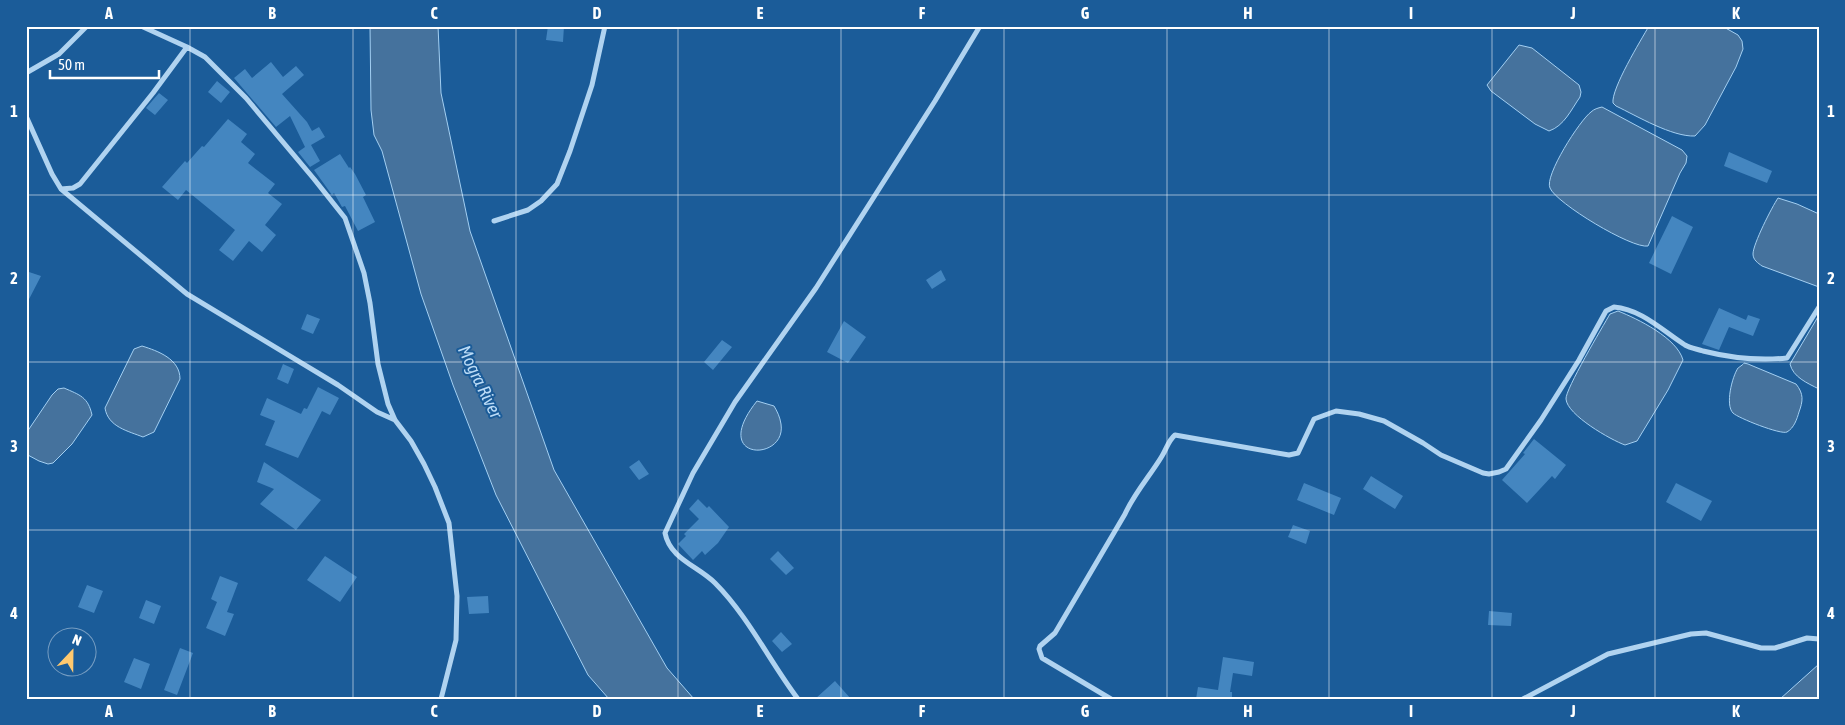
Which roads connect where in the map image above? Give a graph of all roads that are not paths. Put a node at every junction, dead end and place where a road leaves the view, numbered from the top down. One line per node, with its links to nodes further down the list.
1 (87, 26): 6 (street)
2 (141, 26): 5 (street)
3 (605, 26): 9 (street)
4 (980, 26): 14 (street)
5 (187, 47): 8 (street); 11 (street)
6 (26, 73)
7 (26, 116): 8 (street)
8 (61, 189): 11 (street)
9 (494, 221)
10 (1819, 307): 15 (street)
11 (395, 420): 13 (street)
12 (1819, 639): 16 (street)
13 (441, 699)
14 (798, 699)
15 (1110, 699)
16 (1523, 699)

